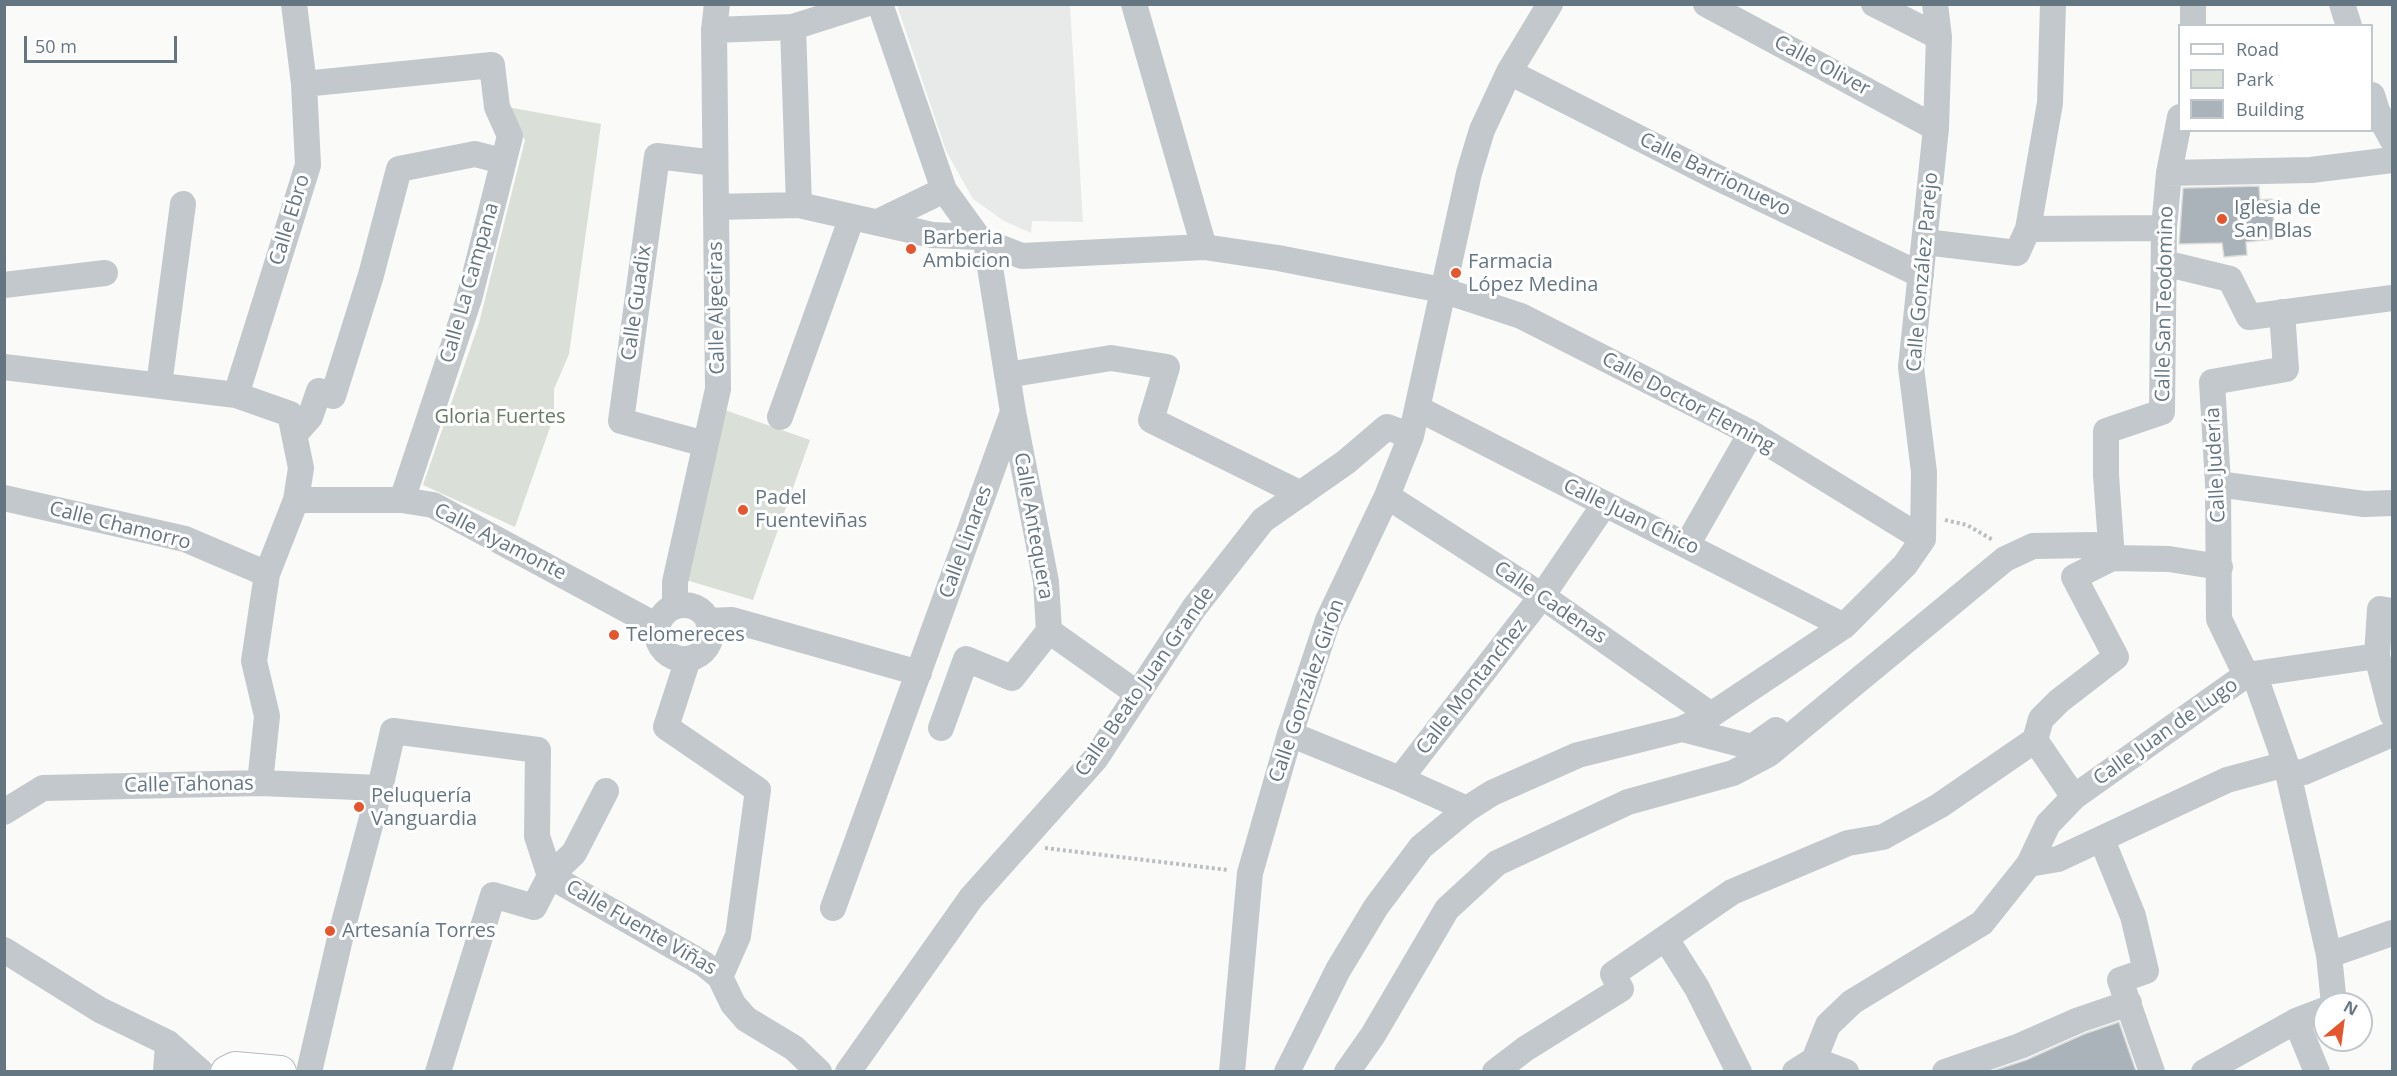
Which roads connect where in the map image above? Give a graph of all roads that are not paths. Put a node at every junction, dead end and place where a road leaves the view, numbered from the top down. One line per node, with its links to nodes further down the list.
1 (294, 4): 19 (street, Calle Ebro)
2 (717, 4): 16 (street, Calle Algeciras)
3 (865, 4): 15 (street)
4 (880, 4): 27 (street)
5 (1134, 4): 37 (street)
6 (1551, 4): 18 (street, Calle González Girón)
7 (1706, 4): 22 (street, Calle Oliver)
8 (1874, 4): 17 (street)
9 (1935, 4): 17 (street, Calle González Parejo)
10 (2053, 4): 34 (street)
11 (2193, 4): 13 (street)
12 (2342, 4): 14 (street)
13 (2193, 24)
14 (2348, 24)
15 (793, 27): 16 (street); 29 (street)
16 (714, 30): 25 (street, Calle Algeciras)
17 (1939, 37): 22 (street, Calle González Parejo)
18 (1509, 72): 40 (street, Calle Barrionuevo); 42 (street, Calle González Girón)
19 (303, 84): 24 (street, Calle La Campana); 48 (street, Calle Ebro)
20 (2373, 99): 23 (street)
21 (2178, 127): 26 (street, Calle San Teodomino)
22 (1936, 128): 36 (street, Calle González Parejo)
23 (2392, 142): 26 (street)
24 (502, 161): 53 (street); 61 (street, Calle La Campana)
25 (715, 163): 30 (street, Calle Algeciras); 55 (street, Calle Guadix)
26 (2169, 173): 33 (street, Calle San Teodomino)
27 (944, 190): 32 (street); 35 (street)
28 (183, 204): 47 (street)
29 (799, 205): 30 (street); 31 (street)
30 (716, 207): 55 (street, Calle Algeciras)
31 (852, 218): 32 (street); 51 (street)
32 (878, 222): 35 (street)
33 (2164, 228): 34 (street); 38 (street, Calle San Teodomino)
34 (2028, 229): 36 (street)
35 (982, 239): 37 (street, Calle Doctor Fleming); 46 (street, Calle Antequera)
36 (1925, 242): 40 (street, Calle González Parejo)
37 (1204, 247): 42 (street, Calle Doctor Fleming)
38 (2164, 263): 44 (street); 66 (street, Calle San Teodomino)
39 (105, 273): 41 (street)
40 (1921, 275): 64 (street, Calle González Parejo)
41 (4, 285)
42 (1442, 290): 49 (street, Calle González Girón); 52 (street, Calle Doctor Fleming)
43 (2392, 298): 44 (street)
44 (2282, 312): 56 (street, Calle Judería)
45 (5, 364): 47 (street)
46 (1007, 375): 50 (street, Calle Antequera); 57 (street)
47 (159, 385): 48 (street)
48 (236, 395): 53 (street)
49 (1419, 409): 54 (street, Calle González Girón); 63 (street, Calle Juan Chico)
50 (1013, 412): 75 (street, Calle Antequera); 79 (street, Calle Linares)
51 (780, 417)
52 (1751, 433): 64 (street, Calle Doctor Fleming); 65 (street)
53 (296, 434): 60 (street)
54 (1411, 436): 57 (street, Calle Beato Juan Grande); 58 (street, Calle González Girón)
55 (705, 444): 70 (street, Calle Algeciras)
56 (2218, 484): 62 (street); 67 (street, Calle Judería)
57 (1301, 494): 81 (street, Calle Beato Juan Grande)
58 (1387, 496): 69 (street, Calle Cadenas); 86 (street, Calle González Girón)
59 (4, 498): 68 (street, Calle Chamorro)
60 (296, 500): 61 (street, Calle Ayamonte); 68 (street)
61 (402, 500): 73 (street, Calle Ayamonte)
62 (2392, 503)
63 (1604, 505): 65 (street, Calle Juan Chico); 69 (street, Calle Montanchez)
64 (1923, 527): 74 (street)
65 (1687, 545): 74 (street, Calle Juan Chico)
66 (2112, 558): 67 (street); 76 (street); 88 (street)
67 (2220, 567): 80 (street, Calle Judería)
68 (267, 574): 91 (street)
69 (1542, 596): 83 (street, Calle Cadenas); 90 (street, Calle Montanchez)
70 (675, 606): 72 (street); 73 (street)
71 (2386, 610): 77 (street)
72 (708, 621): 78 (street); 79 (street)
73 (657, 626): 78 (street)
74 (1844, 626): 83 (street)
75 (1049, 631): 81 (street); 84 (street)
76 (1914, 634): 85 (street); 124 (street)
77 (2377, 656): 80 (street, Calle Juan de Lugo); 82 (street)
78 (688, 659): 105 (street, Calle Fuente Viñas)
79 (919, 673): 100 (street, Calle Linares)
80 (2246, 675): 89 (street, Calle Judería); 94 (street, Calle Juan de Lugo)
81 (1138, 694): 121 (street, Calle Beato Juan Grande)
82 (2392, 714)
83 (1710, 715): 85 (street)
84 (940, 728)
85 (1682, 729): 95 (street)
86 (1290, 734): 90 (street); 122 (street, Calle González Girón)
87 (2392, 734): 89 (street)
88 (2036, 740): 94 (street); 102 (street)
89 (2287, 768): 97 (street); 104 (street, Calle Judería)
90 (1400, 779): 95 (street)
91 (260, 783): 92 (street, Calle Tahonas); 96 (street, Calle Tahonas)
92 (380, 788): 99 (street); 118 (street)
93 (606, 791): 99 (street, Calle Fuente Viñas)
94 (2074, 797): 98 (street, Calle Juan de Lugo)
95 (1467, 809): 123 (street)
96 (4, 812)
97 (2102, 840): 98 (street); 107 (street)
98 (2029, 864): 112 (street, Calle Juan de Lugo)
99 (550, 876): 105 (street, Calle Fuente Viñas); 119 (street)
100 (833, 908)
101 (2392, 933): 104 (street)
102 (1666, 939): 125 (street); 126 (street)
103 (4, 950): 110 (street)
104 (2329, 955): 106 (street, Calle Judería)
105 (720, 977): 120 (street)
106 (2333, 992)
107 (2129, 1002): 113 (street); 128 (street)
108 (2313, 1015): 109 (street)
109 (2296, 1022): 129 (street); 130 (street)
110 (168, 1043): 114 (street); 115 (street)
111 (270, 1066): 116 (main road); 117 (street)
112 (1805, 1066): 127 (street)
113 (1960, 1069)
114 (166, 1071)
115 (201, 1071)
116 (227, 1071)
117 (303, 1071)
118 (309, 1071)
119 (438, 1071)
120 (819, 1071)
121 (848, 1071)
122 (1232, 1071)
123 (1287, 1071)
124 (1347, 1071)
125 (1495, 1071)
126 (1739, 1071)
127 (1846, 1071)
128 (2152, 1071)
129 (2204, 1071)
130 (2317, 1071)

